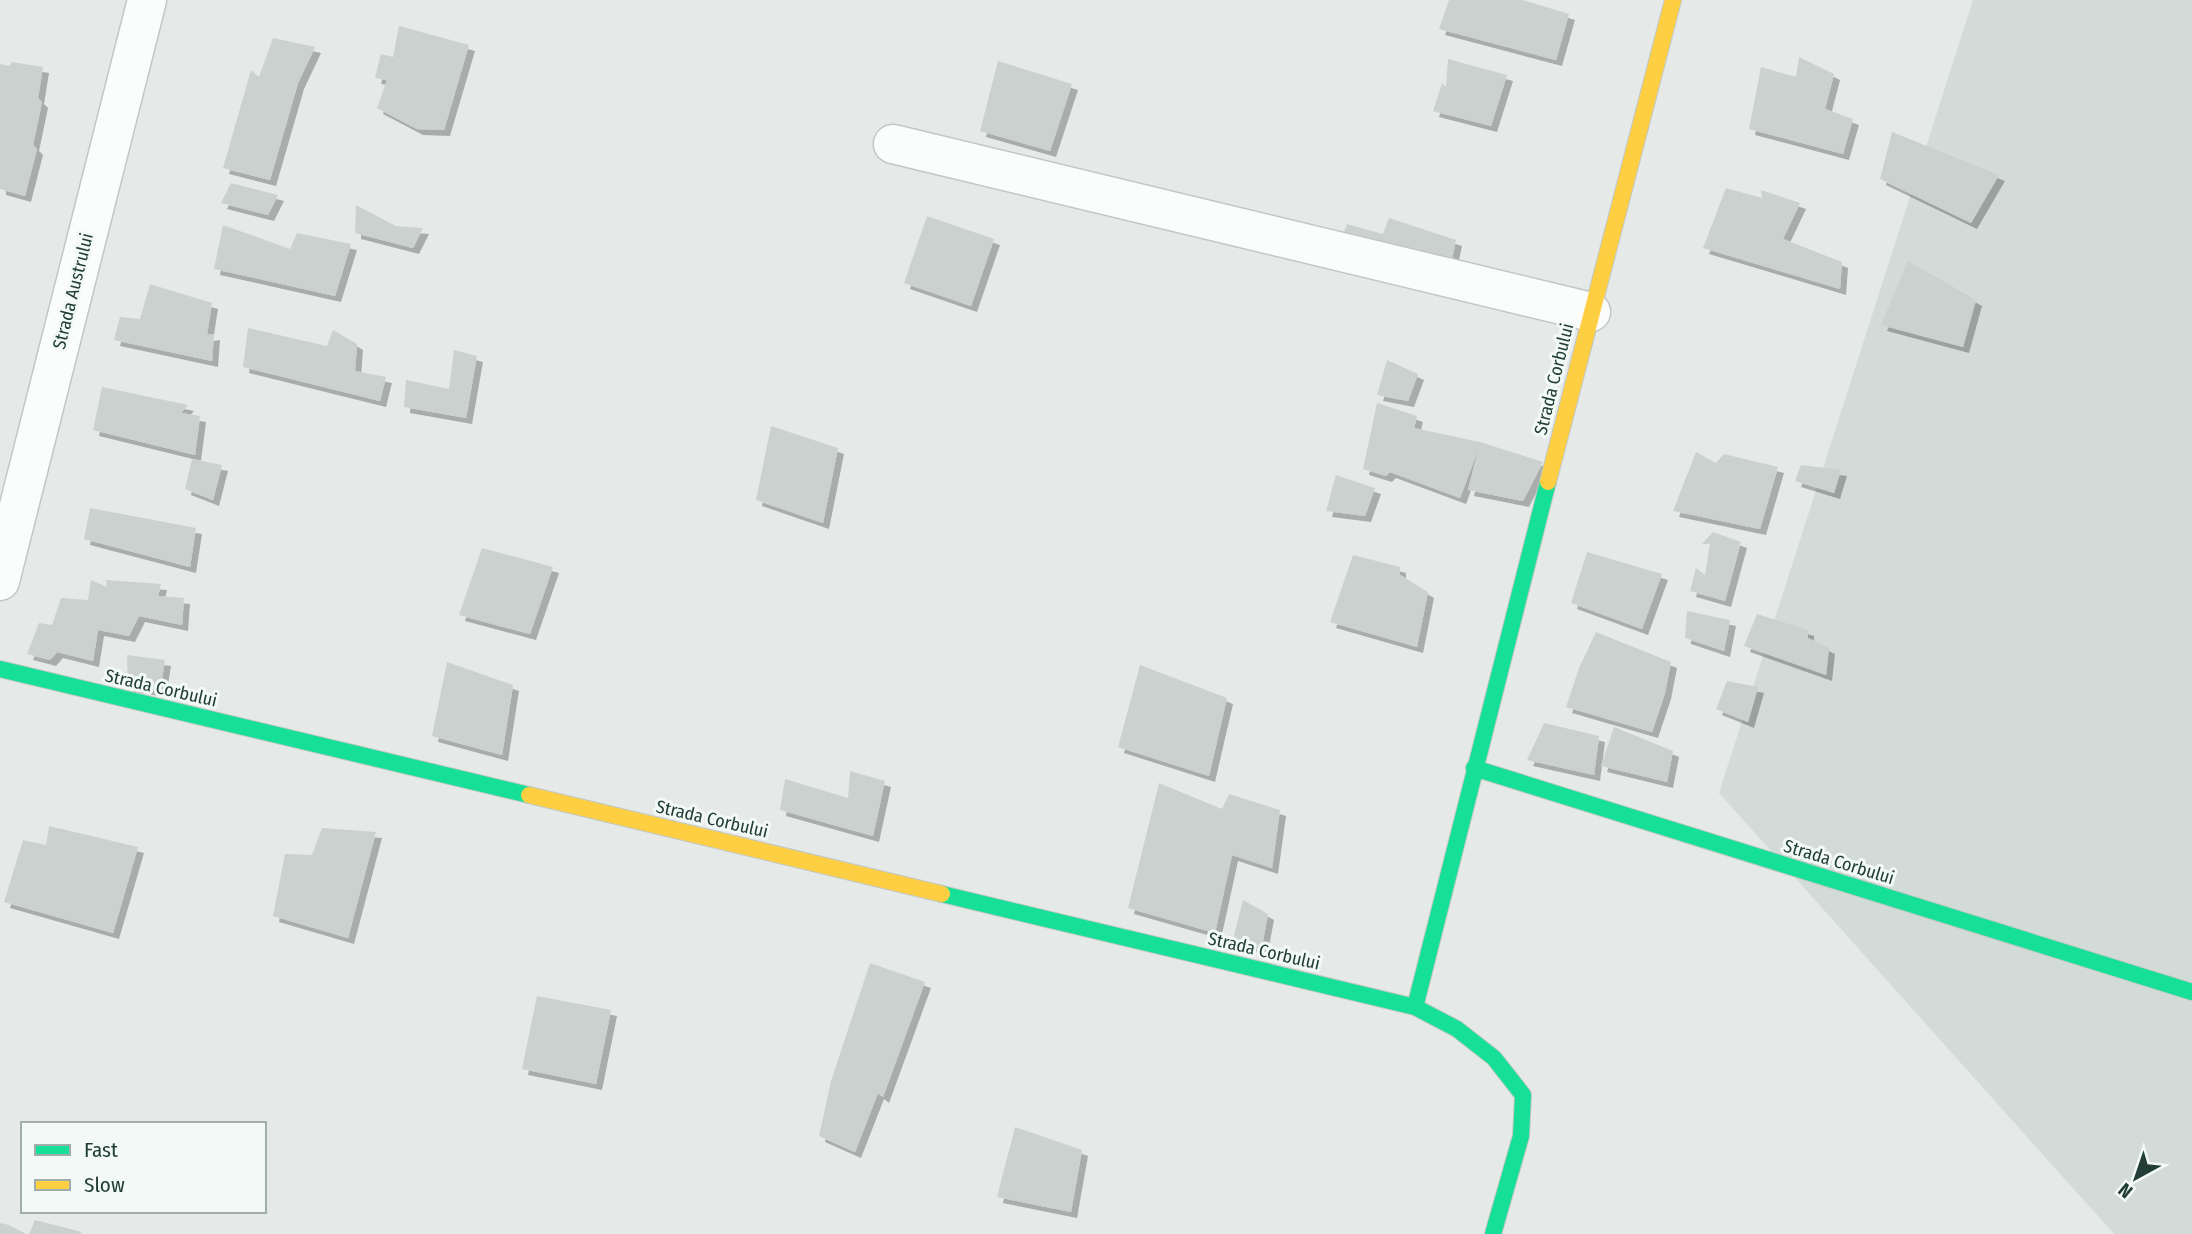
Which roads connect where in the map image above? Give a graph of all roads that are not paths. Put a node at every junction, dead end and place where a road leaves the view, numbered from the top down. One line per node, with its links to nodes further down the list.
1 (147, 0): 5 (street, Strada Austrului)
2 (1673, 0): 4 (street, Strada Corbului)
3 (893, 144): 4 (street)
4 (1591, 312): 7 (street, Strada Corbului)
5 (0, 581)
6 (0, 669): 9 (street, Strada Corbului)
7 (1474, 768): 8 (street, Strada Corbului); 9 (street, Strada Corbului)
8 (2192, 992)
9 (1415, 1007): 10 (street, Strada Corbului)
10 (1493, 1234)

